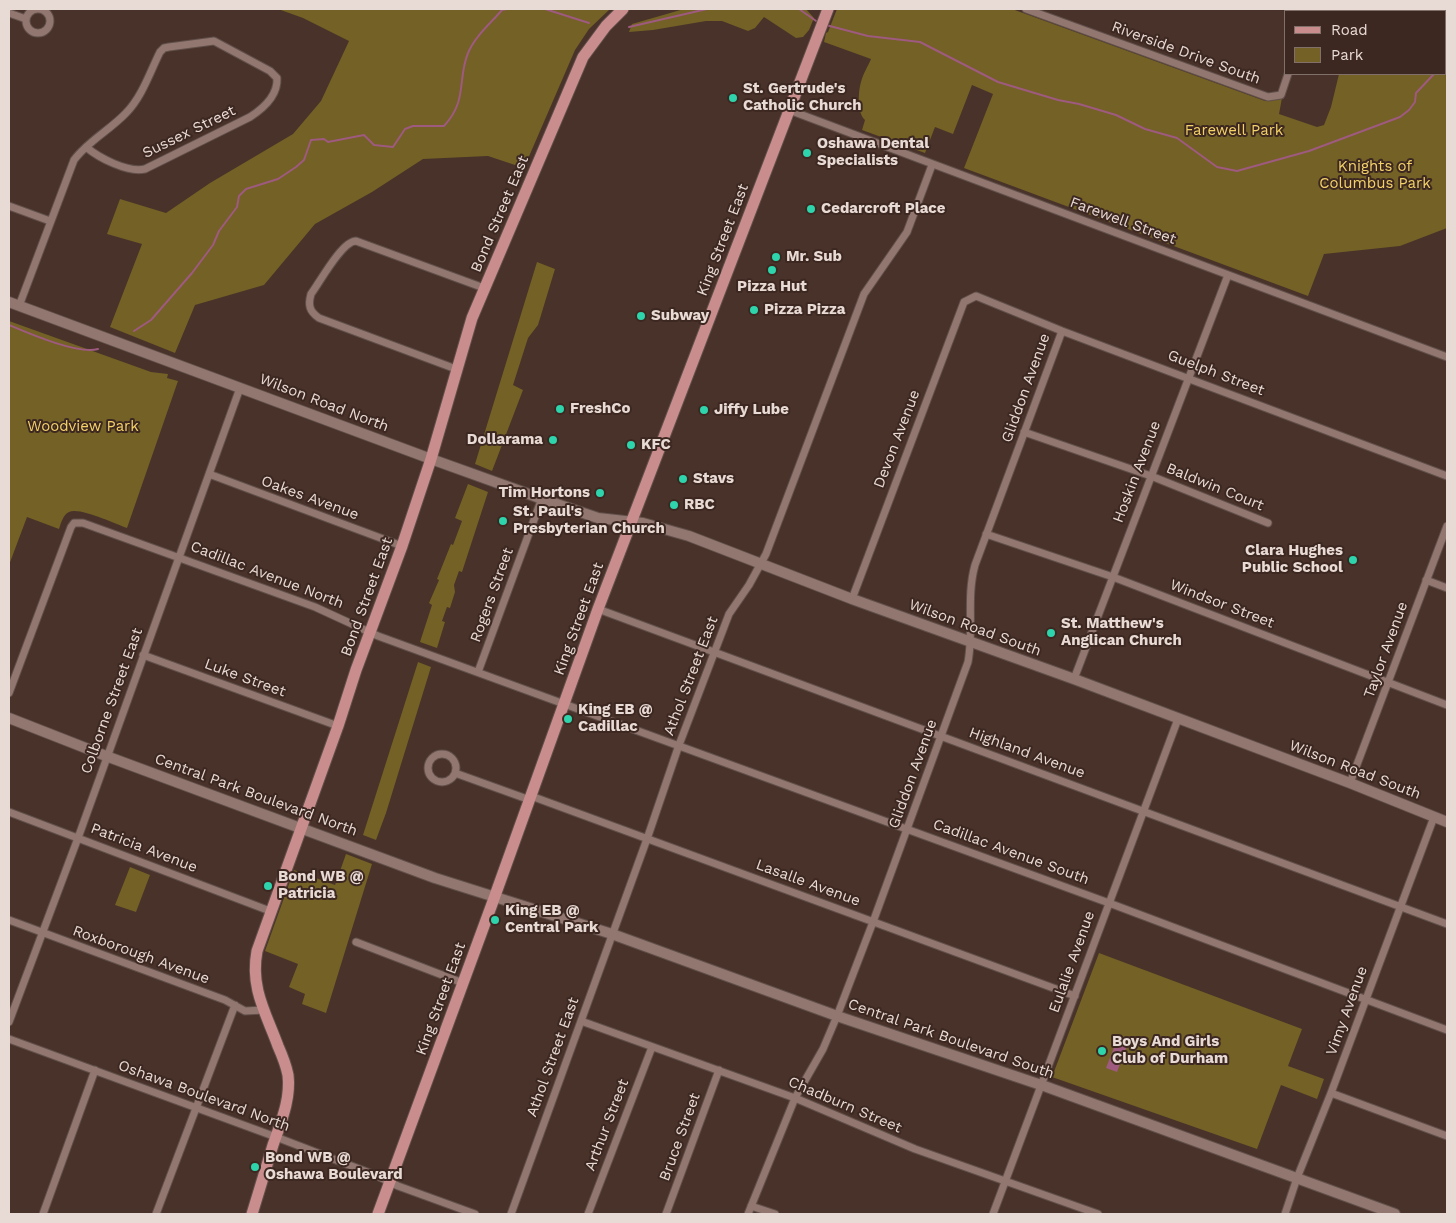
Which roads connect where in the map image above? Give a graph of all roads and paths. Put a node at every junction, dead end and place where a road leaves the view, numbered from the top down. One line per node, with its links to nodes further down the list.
1 (623, 9): 13 (main road, Bond Street East)
2 (1026, 9): 6 (street, Riverside Drive South)
3 (827, 11): 7 (main road, King Street East)
4 (9, 13): 5 (street)
5 (26, 19)
6 (1288, 75)
7 (789, 110): 9 (street, Farewell Street); 27 (main road, King Street East)
8 (86, 147): 8 (street, Sussex Street); 11 (street)
9 (932, 165): 12 (street, Farewell Street); 33 (street, Athol Street East)
10 (9, 206): 11 (street)
11 (50, 221): 15 (street)
12 (1228, 275): 17 (street, Farewell Street); 19 (street, Hoskin Avenue)
13 (484, 288): 18 (main road, Bond Street East); 18 (street)
14 (976, 296): 16 (street, Guelph Street); 37 (street, Devon Avenue)
15 (14, 304): 20 (main road, Wilson Road North)
16 (1062, 331): 19 (street, Guelph Street); 21 (street, Gliddon Avenue)
17 (1447, 357)
18 (456, 369): 22 (main road, Bond Street East)
19 (1188, 377): 24 (street, Hoskin Avenue); 25 (street, Guelph Street)
20 (240, 388): 22 (main road, Wilson Road North); 23 (street, Colborne Street East)
21 (1024, 432): 24 (street, Baldwin Court); 30 (street, Gliddon Avenue)
22 (431, 459): 26 (main road, Wilson Road North); 31 (main road, Bond Street East)
23 (209, 474): 31 (street, Oakes Avenue); 32 (street, Colborne Street East)
24 (1150, 476): 28 (street, Baldwin Court); 34 (street, Hoskin Avenue)
25 (1447, 476)
26 (542, 498): 27 (main road, Wilson Road North); 43 (street, Rogers Street)
27 (631, 521): 33 (main road, Wilson Road South); 38 (main road, King Street East)
28 (1268, 523)
29 (1447, 526): 35 (street, Taylor Avenue)
30 (986, 534): 34 (street, Windsor Street); 40 (street, Gliddon Avenue)
31 (402, 546): 39 (main road, Bond Street East)
32 (179, 557): 39 (street, Cadillac Avenue North); 42 (street, Colborne Street East); 46 (street, Cadillac Avenue North)
33 (761, 564): 37 (main road, Wilson Road South); 41 (street, Athol Street East)
34 (1113, 577): 44 (street, Hoskin Avenue); 45 (street, Windsor Street)
35 (1426, 580): 36 (street); 45 (street, Taylor Avenue)
36 (1447, 588)
37 (852, 599): 40 (main road, Wilson Road South)
38 (598, 609): 41 (street, Highland Avenue); 47 (main road, King Street East)
39 (370, 631): 43 (street, Cadillac Avenue North); 51 (main road, Bond Street East)
40 (970, 643): 44 (main road, Wilson Road South); 52 (street, Gliddon Avenue)
41 (714, 652): 52 (street, Highland Avenue); 53 (street, Athol Street East)
42 (143, 655): 51 (street, Luke Street); 54 (street, Colborne Street East)
43 (478, 672): 47 (street, Cadillac Avenue North)
44 (1074, 679): 50 (main road, Wilson Road South)
45 (1388, 683): 48 (street, Windsor Street); 56 (street, Taylor Avenue)
46 (9, 693)
47 (564, 704): 53 (street, Cadillac Avenue South); 57 (main road, King Street East)
48 (1447, 705)
49 (9, 718): 54 (main road, Central Park Boulevard North)
50 (1178, 719): 56 (main road, Wilson Road South); 58 (street, Eulalie Avenue)
51 (338, 726): 62 (main road, Bond Street East)
52 (941, 736): 58 (street, Highland Avenue); 63 (street, Gliddon Avenue)
53 (679, 745): 63 (street, Cadillac Avenue South); 65 (street, Athol Street East)
54 (106, 756): 62 (main road, Central Park Boulevard North); 64 (street, Colborne Street East)
55 (455, 773): 57 (street, Lasalle Avenue)
56 (1350, 783): 60 (main road, Wilson Road South)
57 (530, 798): 65 (street, Lasalle Avenue); 66 (main road, King Street East)
58 (1144, 811): 67 (street, Eulalie Avenue); 68 (street, Highland Avenue)
59 (9, 812): 64 (street, Patricia Avenue)
60 (1434, 817): 61 (main road, Wilson Road South); 68 (street, Vimy Avenue)
61 (1447, 822)
62 (301, 826): 66 (main road, Central Park Boulevard North); 69 (main road, Bond Street East)
63 (908, 829): 67 (street, Cadillac Avenue South); 71 (street, Gliddon Avenue)
64 (78, 838): 69 (street, Patricia Avenue); 73 (street, Colborne Street East)
65 (648, 839): 71 (street, Lasalle Avenue); 74 (street, Athol Street East)
66 (495, 896): 74 (main road, Central Park Boulevard South); 76 (main road, King Street East)
67 (1109, 903): 77 (street, Eulalie Avenue); 78 (street, Cadillac Avenue South)
68 (1400, 907): 72 (street, Highland Avenue); 78 (street, Vimy Avenue)
69 (270, 911): 80 (main road, Bond Street East)
70 (9, 920): 73 (street, Roxborough Avenue)
71 (873, 922): 77 (street, Lasalle Avenue); 81 (street, Gliddon Avenue)
72 (1447, 924)
73 (42, 933): 79 (street, Roxborough Avenue); 82 (street, Colborne Street East)
74 (612, 934): 81 (main road, Central Park Boulevard South); 83 (street, Athol Street East)
75 (356, 942): 76 (street)
76 (463, 983): 97 (main road, King Street East)
77 (1075, 996): 89 (street, Eulalie Avenue)
78 (1366, 1000): 84 (street, Cadillac Avenue South); 90 (street, Vimy Avenue)
79 (236, 1006): 80 (street, Roxborough Avenue); 92 (street)
80 (264, 1010): 94 (main road, Bond Street East)
81 (837, 1016): 89 (main road, Central Park Boulevard South); 91 (street, Gliddon Avenue)
82 (9, 1022)
83 (581, 1022): 86 (street, Chadburn Street); 104 (street, Athol Street East)
84 (1447, 1030)
85 (9, 1039): 87 (street, Oshawa Boulevard North)
86 (652, 1046): 88 (street, Chadburn Street); 105 (street, Arthur Street)
87 (95, 1070): 92 (street, Oshawa Boulevard North); 99 (street)
88 (719, 1070): 91 (street, Chadburn Street); 106 (street, Bruce Street)
89 (1040, 1085): 95 (main road, Central Park Boulevard South); 96 (street, Eulalie Avenue)
90 (1331, 1093): 93 (street); 95 (street, Vimy Avenue)
91 (795, 1098): 96 (street, Chadburn Street); 98 (street, Gliddon Avenue)
92 (197, 1108): 94 (street, Oshawa Boulevard North); 100 (street)
93 (1447, 1136)
94 (276, 1137): 97 (street, Oshawa Boulevard North); 101 (main road, Bond Street East)
95 (1297, 1178): 111 (street, Vimy Avenue); 112 (main road, Central Park Boulevard South)
96 (1005, 1181): 109 (street, Eulalie Avenue); 110 (street, Chadburn Street)
97 (390, 1182): 102 (main road, King Street East); 103 (street, Oshawa Boulevard North)
98 (751, 1206): 107 (street, Gliddon Avenue); 108 (street)
99 (43, 1214)
100 (156, 1214)
101 (252, 1214)
102 (378, 1214)
103 (475, 1214)
104 (511, 1214)
105 (588, 1214)
106 (666, 1214)
107 (748, 1214)
108 (776, 1214)
109 (993, 1214)
110 (1098, 1214)
111 (1285, 1214)
112 (1395, 1214)

